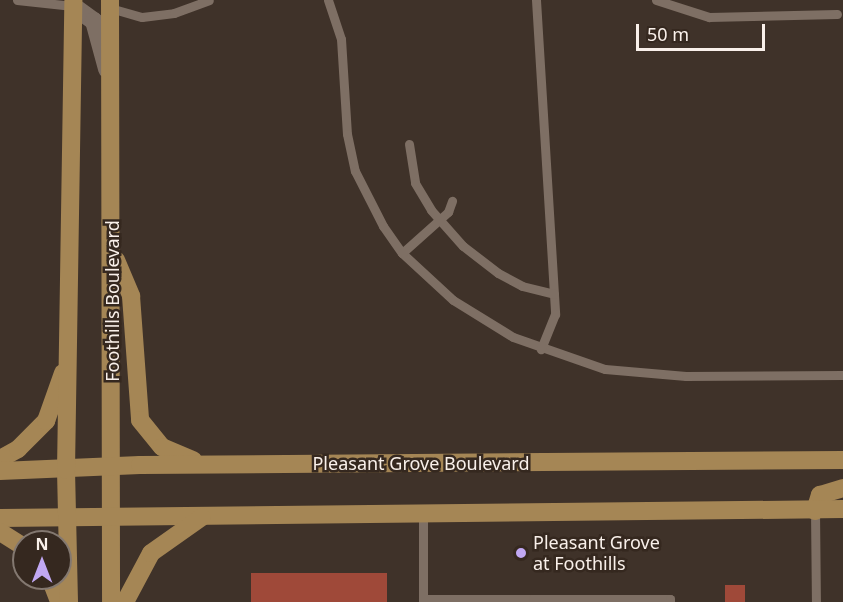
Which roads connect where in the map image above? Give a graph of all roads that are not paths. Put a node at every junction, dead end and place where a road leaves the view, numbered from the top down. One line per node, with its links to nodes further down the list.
1 (17, 0): 7 (lane)
2 (209, 0): 6 (lane)
3 (328, 0): 14 (lane)
4 (536, 0): 15 (lane)
5 (656, 0): 8 (lane)
6 (111, 2): 9 (main road, Foothills Boulevard)
7 (73, 3): 9 (main road); 17 (main road)
8 (837, 14)
9 (108, 71): 13 (main road, Foothills Boulevard)
10 (409, 144): 12 (lane)
11 (452, 201): 12 (lane)
12 (440, 220): 14 (lane); 15 (lane)
13 (112, 252): 21 (main road, Foothills Boulevard); 22 (main road)
14 (402, 254): 16 (lane)
15 (554, 294): 16 (lane)
16 (541, 349): 18 (lane)
17 (69, 351): 19 (main road); 23 (main road)
18 (843, 375)
19 (0, 459)
20 (843, 460): 22 (main road, Pleasant Grove Boulevard)
21 (111, 465): 22 (main road, Pleasant Grove Boulevard); 23 (main road, Pleasant Grove Boulevard); 30 (main road, Foothills Boulevard)
22 (209, 465)
23 (66, 470): 24 (main road, Pleasant Grove Boulevard); 29 (main road)
24 (0, 471)
25 (843, 488): 27 (main road)
26 (843, 509): 27 (main road)
27 (814, 511): 28 (main road); 39 (lane)
28 (423, 515): 31 (main road); 34 (lane)
29 (68, 517): 30 (main road); 32 (main road); 35 (main road)
30 (111, 517): 31 (main road); 36 (main road, Foothills Boulevard)
31 (202, 517): 37 (main road)
32 (0, 518)
33 (533, 600): 34 (lane); 38 (lane)
34 (423, 601)
35 (69, 602)
36 (111, 602)
37 (126, 602)
38 (670, 602)
39 (816, 602)

